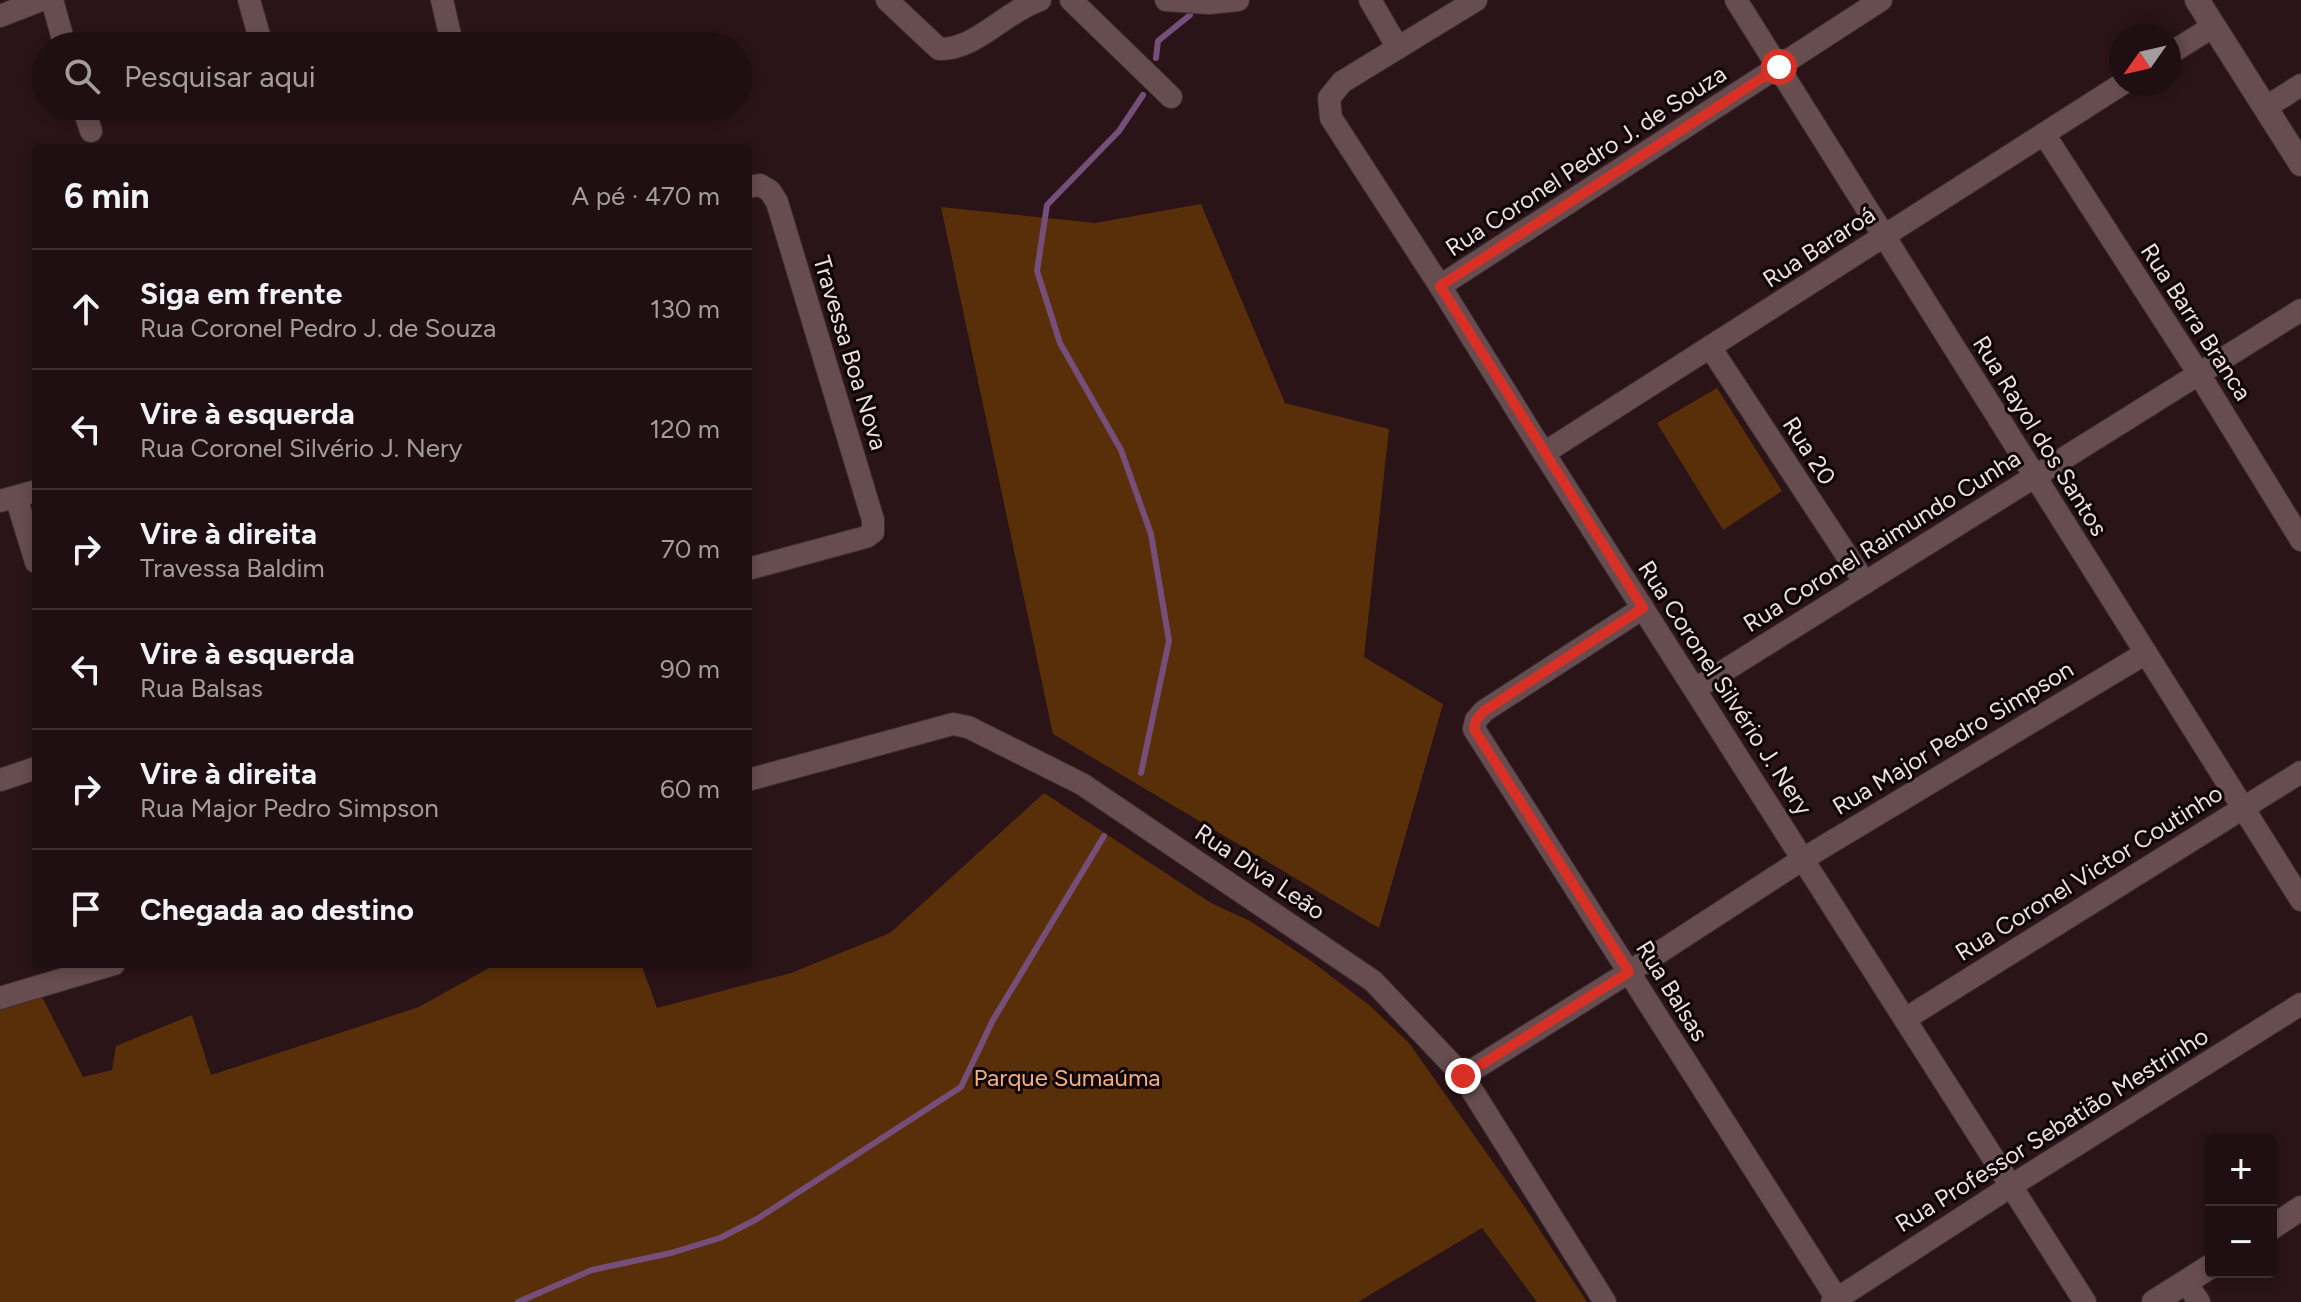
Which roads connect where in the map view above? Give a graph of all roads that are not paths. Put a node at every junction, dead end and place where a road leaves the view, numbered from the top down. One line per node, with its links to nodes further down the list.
1 (41, 0): 15 (street)
2 (52, 0): 17 (street)
3 (249, 0): 18 (street)
4 (442, 0): 19 (street)
5 (887, 0): 6 (street)
6 (1040, 0)
7 (1071, 0): 25 (street)
8 (1166, 0): 9 (street)
9 (1238, 0)
10 (1370, 0): 21 (street)
11 (1476, 0): 21 (street)
12 (1736, 0): 22 (street, Rua Rayol dos Santos)
13 (1881, 0): 22 (street, Rua Coronel Pedro J. de Souza)
14 (2197, 0): 16 (street)
15 (0, 16)
16 (2214, 26): 20 (street); 26 (street)
17 (61, 32)
18 (258, 32)
19 (449, 32)
20 (2181, 47)
21 (1398, 48): 33 (street, Rua Coronel Silvério J. Nery)
22 (1779, 67): 32 (street, Rua Rayol dos Santos); 33 (street, Rua Coronel Pedro J. de Souza)
23 (2301, 85): 26 (street)
24 (2109, 92): 29 (street, Rua Bararoá)
25 (1171, 97)
26 (2265, 108): 30 (street)
27 (87, 120): 28 (street)
28 (91, 131)
29 (2044, 134): 32 (street, Rua Bararoá); 36 (street, Rua Barra Branca)
30 (2301, 164)
31 (752, 186): 42 (street, Travessa Boa Nova)
32 (1883, 237): 35 (street, Rua Bararoá); 38 (street, Rua Rayol dos Santos)
33 (1440, 286): 37 (street, Rua Coronel Silvério J. Nery)
34 (2301, 310): 36 (street, Rua Coronel Raimundo Cunha)
35 (1710, 347): 37 (street, Rua Bararoá); 43 (street, Rua 20)
36 (2199, 374): 38 (street, Rua Coronel Raimundo Cunha); 40 (street, Rua Barra Branca)
37 (1544, 453): 44 (street, Rua Coronel Silvério J. Nery)
38 (2035, 477): 43 (street, Rua Coronel Raimundo Cunha); 45 (street, Rua Rayol dos Santos)
39 (17, 496): 41 (street)
40 (2301, 540)
41 (32, 548)
42 (752, 568)
43 (1865, 583): 46 (street, Rua Coronel Raimundo Cunha)
44 (1643, 608): 46 (street, Rua Coronel Silvério J. Nery); 55 (street, Rua Balsas)
45 (2146, 653): 51 (street, Rua Rayol dos Santos); 52 (street, Rua Major Pedro Simpson)
46 (1695, 689): 52 (street, Rua Coronel Silvério J. Nery)
47 (32, 769): 50 (street)
48 (2301, 772): 51 (street, Rua Coronel Victor Coutinho)
49 (752, 779): 59 (street, Rua Diva Leão)
50 (0, 780)
51 (2243, 808): 53 (street, Rua Rayol dos Santos); 58 (street, Rua Coronel Victor Coutinho)
52 (1803, 859): 55 (street, Rua Major Pedro Simpson); 58 (street, Rua Coronel Silvério J. Nery)
53 (2301, 900)
54 (101, 968): 56 (street)
55 (1629, 972): 59 (street, Rua Major Pedro Simpson); 65 (street, Rua Balsas)
56 (0, 998)
57 (2301, 1004): 60 (street, Rua Professor Sebatião Mestrinho)
58 (1905, 1019): 60 (street, Rua Coronel Silvério J. Nery)
59 (1463, 1076): 66 (street, Rua Diva Leão)
60 (2011, 1186): 65 (street, Rua Professor Sebatião Mestrinho); 67 (street, Rua Coronel Silvério J. Nery)
61 (2301, 1208): 62 (street)
62 (2277, 1224)
63 (2205, 1274): 64 (street)
64 (2192, 1292): 68 (street)
65 (1835, 1300)
66 (1605, 1302)
67 (2085, 1302)
68 (2154, 1302)

